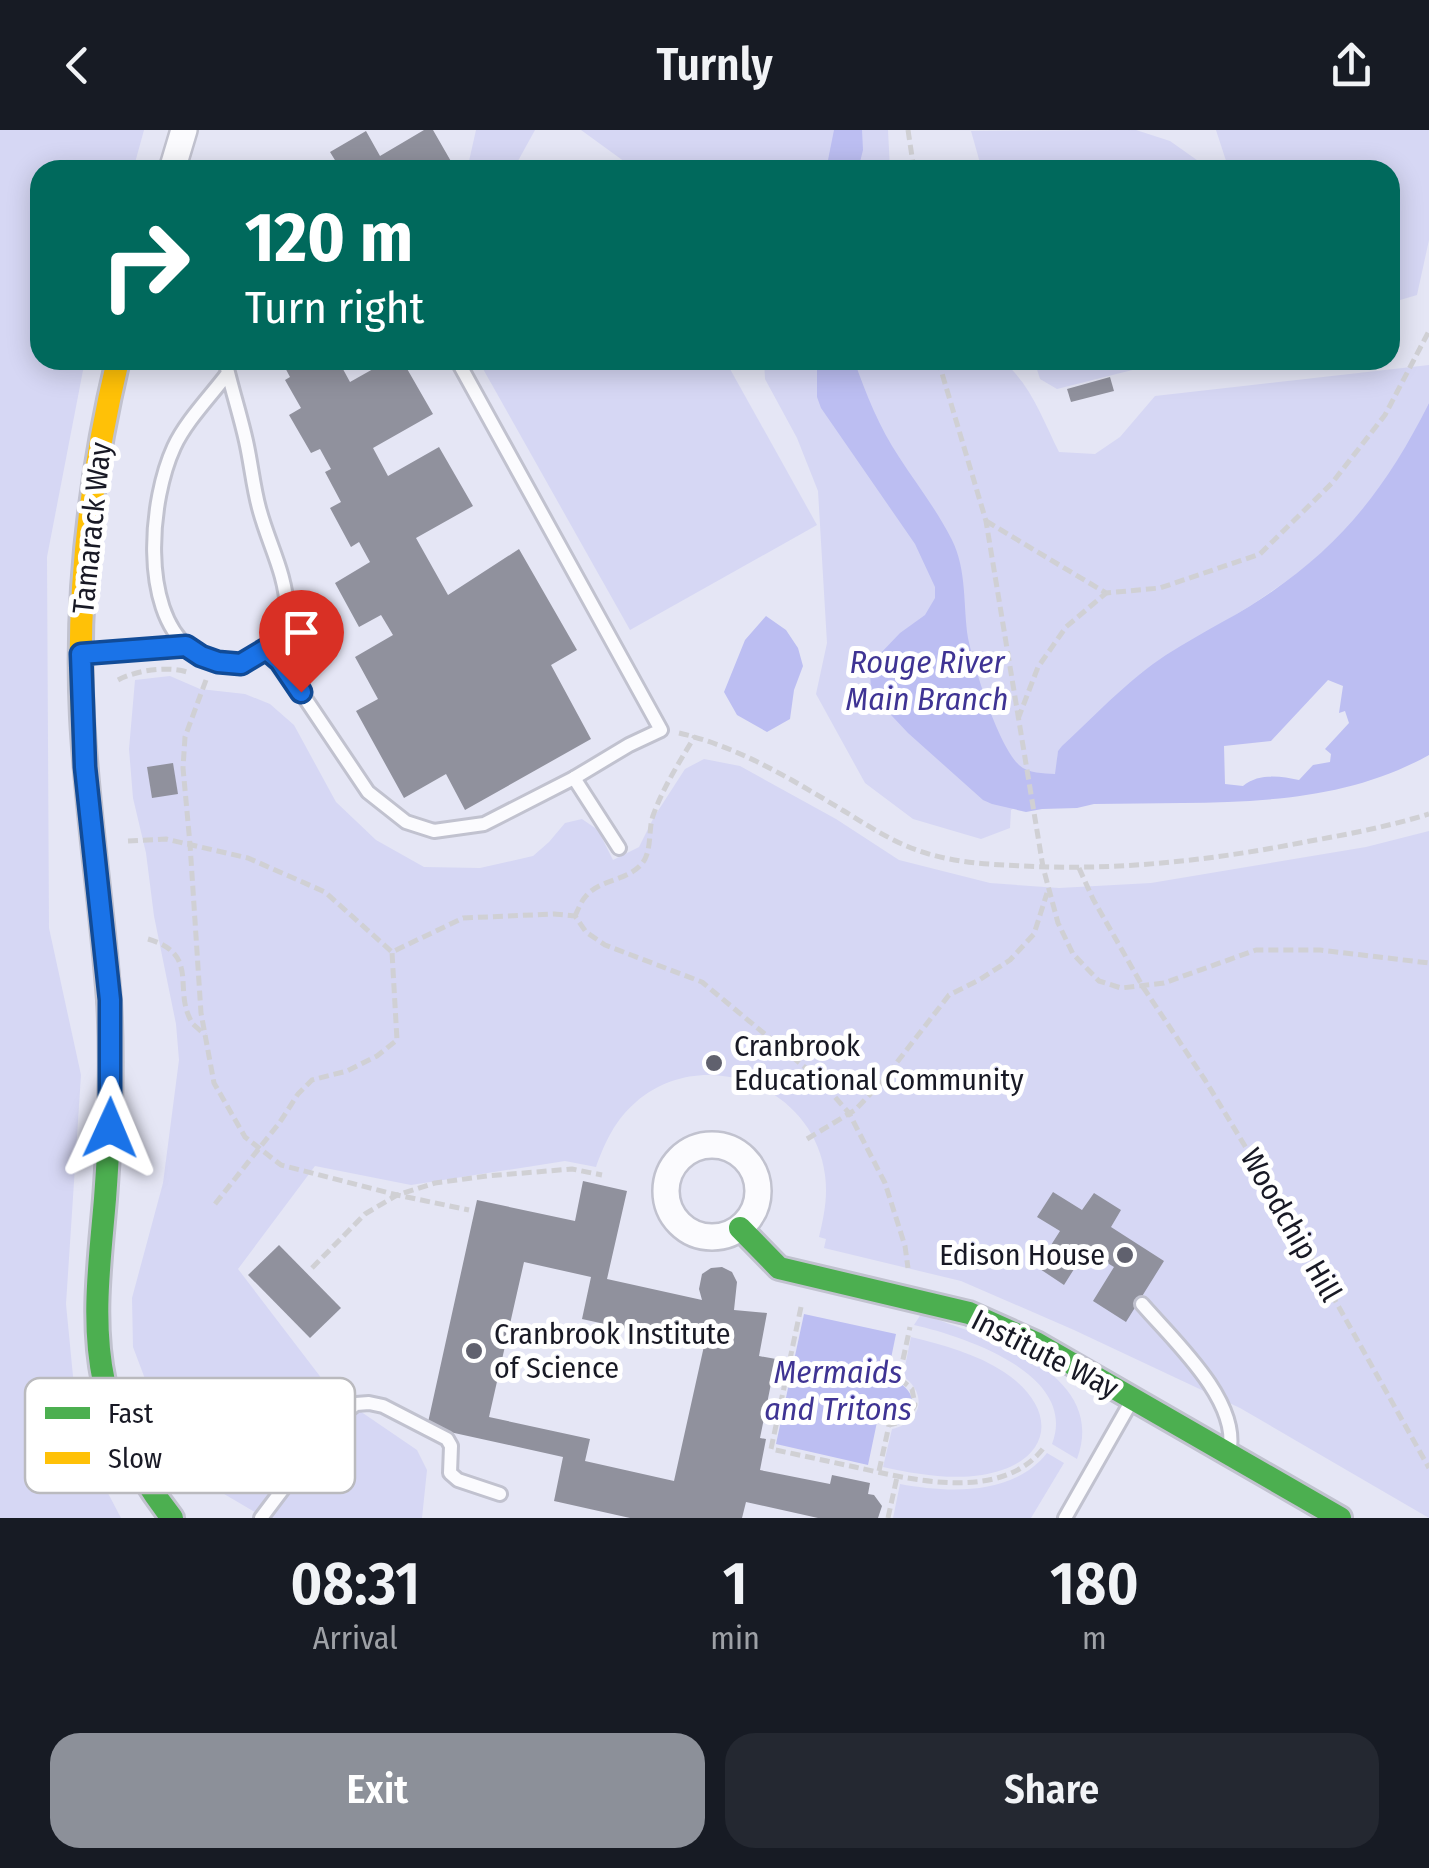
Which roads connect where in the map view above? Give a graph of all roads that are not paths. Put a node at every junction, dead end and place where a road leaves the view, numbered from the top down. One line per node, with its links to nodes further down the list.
1 (184, 130): 2 (street)
2 (175, 160)
3 (116, 370): 9 (street, Tamarack Way)
4 (224, 370): 7 (lane)
5 (227, 370): 8 (lane)
6 (463, 370): 10 (lane)
7 (186, 646): 8 (lane); 9 (lane)
8 (266, 649): 10 (lane)
9 (81, 654): 14 (street, Tamarack Way)
10 (574, 778): 11 (lane)
11 (619, 848)
12 (740, 1228): 15 (street, Institute Way)
13 (1142, 1304): 17 (lane)
14 (103, 1378)
15 (1132, 1400): 17 (street, Institute Way); 23 (lane)
16 (355, 1405): 20 (lane)
17 (1230, 1456): 24 (street, Institute Way)
18 (152, 1493): 21 (street, Tamarack Way)
19 (280, 1493): 22 (lane)
20 (500, 1494)
21 (172, 1518)
22 (261, 1518)
23 (1064, 1518)
24 (1340, 1518)

